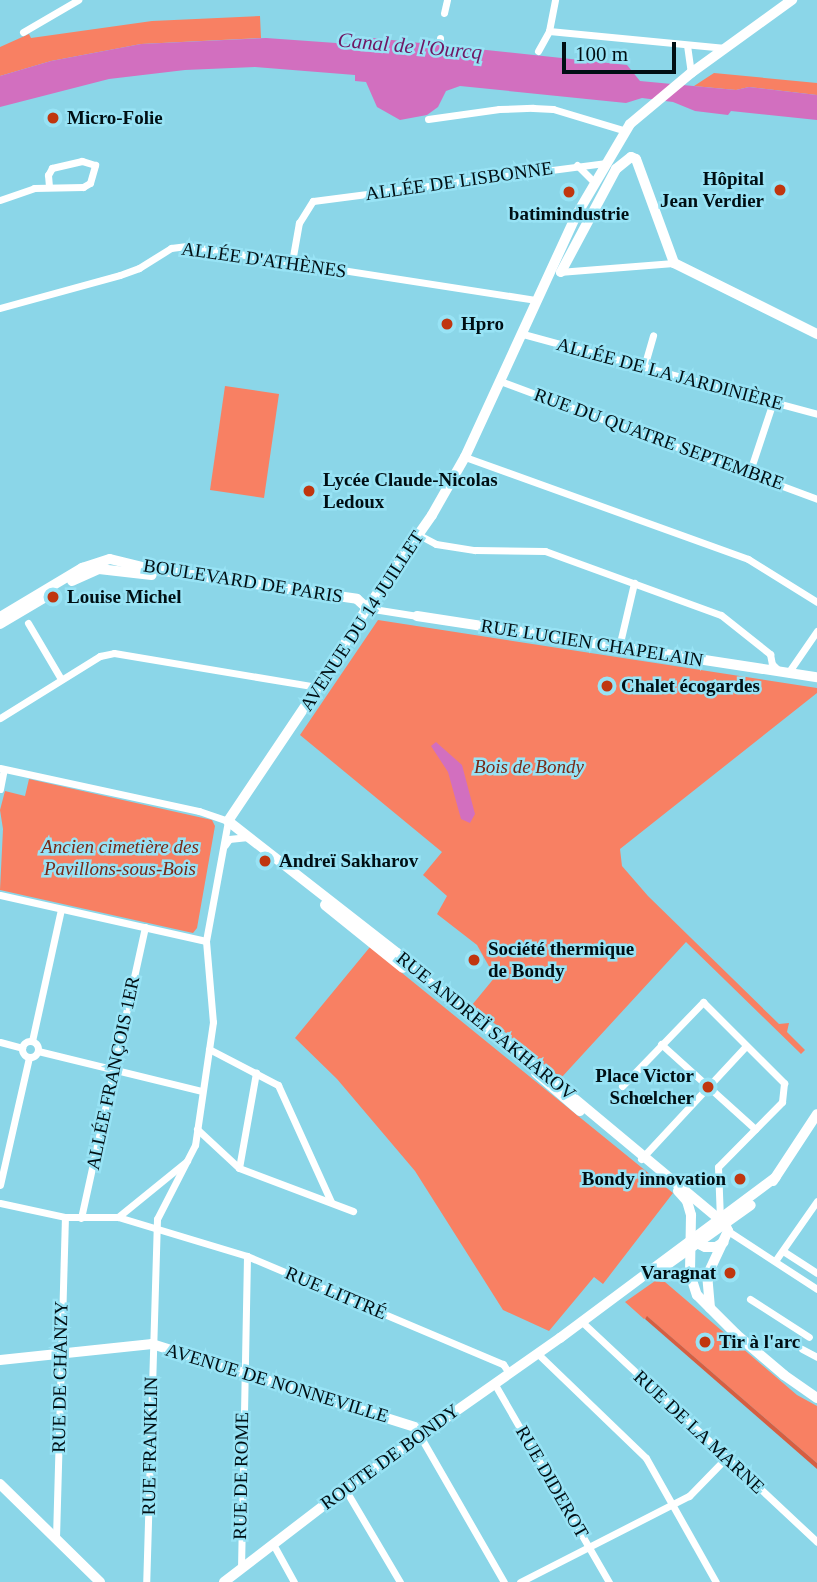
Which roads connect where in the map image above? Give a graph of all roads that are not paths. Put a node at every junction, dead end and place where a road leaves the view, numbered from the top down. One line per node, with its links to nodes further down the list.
1 (78, 0): 7 (street)
2 (447, 0): 5 (street)
3 (555, 0): 6 (street)
4 (792, 0): 9 (street, AVENUE DU 14 JUILLET)
5 (444, 13)
6 (549, 31): 8 (street); 10 (street)
7 (23, 32)
8 (687, 45): 9 (street); 11 (street)
9 (725, 48): 11 (street, AVENUE DU 14 JUILLET)
10 (538, 51)
11 (695, 68): 13 (street, AVENUE DU 14 JUILLET)
12 (428, 119): 13 (street)
13 (626, 131): 14 (street, AVENUE DU 14 JUILLET)
14 (605, 163): 15 (street, ALLÉE DE LISBONNE); 16 (street, AVENUE DU 14 JUILLET)
15 (577, 165): 16 (street); 19 (street, ALLÉE DE LISBONNE)
16 (593, 181): 22 (street, AVENUE DU 14 JUILLET)
17 (49, 186): 17 (street); 18 (street)
18 (0, 200)
19 (292, 262): 23 (street, ALLÉE D'ATHÈNES); 24 (street, ALLÉE D'ATHÈNES)
20 (674, 263): 21 (street); 21 (street); 26 (street)
21 (561, 272): 22 (street)
22 (547, 274): 23 (street, AVENUE DU 14 JUILLET)
23 (537, 300): 25 (street, AVENUE DU 14 JUILLET)
24 (0, 308)
25 (523, 334): 28 (street, ALLÉE DE LA JARDINIÈRE); 29 (street, AVENUE DU 14 JUILLET)
26 (817, 334)
27 (653, 335): 28 (street)
28 (644, 367): 30 (street, ALLÉE DE LA JARDINIÈRE)
29 (500, 381): 32 (street, AVENUE DU 14 JUILLET); 33 (street, RUE DU QUATRE SEPTEMBRE)
30 (773, 402): 31 (street, ALLÉE DE LA JARDINIÈRE); 33 (street)
31 (817, 414)
32 (465, 457): 35 (street, AVENUE DU 14 JUILLET); 37 (street)
33 (750, 471): 34 (street, RUE DU QUATRE SEPTEMBRE)
34 (817, 499)
35 (419, 535): 36 (street); 38 (street, AVENUE DU 14 JUILLET)
36 (634, 583): 44 (street); 45 (street)
37 (817, 602)
38 (367, 608): 39 (street, RUE LUCIEN CHAPELAIN); 40 (street, BOULEVARD DE PARIS); 42 (street, BOULEVARD DE PARIS); 48 (street, AVENUE DU 14 JUILLET)
39 (417, 616): 44 (street, RUE LUCIEN CHAPELAIN)
40 (0, 617)
41 (27, 623): 47 (street)
42 (0, 624)
43 (817, 631): 45 (street)
44 (619, 647): 45 (street, RUE LUCIEN CHAPELAIN)
45 (784, 673): 46 (street, RUE LUCIEN CHAPELAIN)
46 (817, 677)
47 (61, 679): 48 (street); 49 (street)
48 (318, 687): 52 (street, AVENUE DU 14 JUILLET)
49 (0, 718)
50 (2, 769): 51 (street); 52 (street)
51 (0, 789)
52 (228, 821): 53 (street, RUE ANDREÏ SAKHAROV); 54 (street, AVENUE DU 14 JUILLET)
53 (248, 837): 54 (street); 75 (street, RUE ANDREÏ SAKHAROV)
54 (223, 848): 58 (street, AVENUE DU 14 JUILLET)
55 (0, 895): 56 (street)
56 (61, 909): 57 (street); 59 (street)
57 (145, 927): 58 (street); 67 (street, ALLÉE FRANÇOIS 1ER)
58 (206, 941): 64 (street, AVENUE DU 14 JUILLET)
59 (32, 1041): 63 (street); 65 (street)
60 (0, 1042): 63 (street)
61 (661, 1044): 62 (street); 69 (street); 70 (street)
62 (746, 1046): 70 (street); 74 (street)
63 (22, 1048): 66 (street)
64 (209, 1049): 68 (street); 71 (street, AVENUE DU 14 JUILLET)
65 (38, 1051): 66 (street); 67 (street)
66 (29, 1057): 78 (street)
67 (114, 1069): 71 (street); 85 (street, ALLÉE FRANÇOIS 1ER)
68 (256, 1073): 77 (street); 80 (street)
69 (622, 1086)
70 (708, 1087): 74 (street); 75 (street)
71 (202, 1091): 73 (street, RUE FRANKLIN)
72 (817, 1114): 87 (street, ROUTE DE BONDY)
73 (197, 1129): 76 (street, RUE FRANKLIN); 77 (street)
74 (755, 1129): 87 (street)
75 (643, 1158): 87 (street, RUE ANDREÏ SAKHAROV); 88 (street, RUE ANDREÏ SAKHAROV)
76 (187, 1161): 84 (street); 86 (street, RUE FRANKLIN)
77 (239, 1168): 80 (street)
78 (0, 1185)
79 (817, 1201): 89 (street)
80 (331, 1202): 82 (street)
81 (0, 1203): 83 (street, RUE LITTRÉ)
82 (354, 1211)
83 (65, 1217): 85 (street, RUE LITTRÉ); 101 (street, RUE DE CHANZY)
84 (118, 1217): 85 (street, RUE LITTRÉ); 86 (street, RUE LITTRÉ)
85 (80, 1218)
86 (157, 1226): 90 (street, RUE LITTRÉ); 98 (street, RUE FRANKLIN)
87 (724, 1229): 88 (street, ROUTE DE BONDY); 88 (street); 91 (street); 95 (street)
88 (696, 1244): 95 (street, RUE ANDREÏ SAKHAROV); 96 (street, ROUTE DE BONDY)
89 (783, 1251): 91 (street); 92 (street)
90 (247, 1256): 104 (street, RUE DE ROME); 105 (street, RUE LITTRÉ)
91 (775, 1261): 93 (street)
92 (817, 1273)
93 (817, 1289)
94 (750, 1299): 97 (street)
95 (710, 1308): 107 (street, RUE ANDREÏ SAKHAROV)
96 (581, 1321): 100 (street, ROUTE DE BONDY); 109 (street, RUE DE LA MARNE)
97 (809, 1337)
98 (152, 1344): 101 (street, AVENUE DE NONNEVILLE); 104 (street, AVENUE DE NONNEVILLE); 119 (street, RUE FRANKLIN)
99 (802, 1349): 102 (street)
100 (537, 1353): 105 (street, ROUTE DE BONDY); 112 (street)
101 (61, 1354): 103 (street, AVENUE DE NONNEVILLE); 113 (street, RUE DE CHANZY)
102 (817, 1357)
103 (0, 1360)
104 (243, 1372): 108 (street, AVENUE DE NONNEVILLE); 117 (street, RUE DE ROME)
105 (509, 1373): 106 (street, ROUTE DE BONDY)
106 (494, 1383): 108 (street, ROUTE DE BONDY); 116 (street, RUE DIDEROT)
107 (817, 1398)
108 (424, 1433): 111 (street, ROUTE DE BONDY); 123 (street)
109 (726, 1458): 112 (street); 114 (street, RUE DE LA MARNE)
110 (0, 1484): 113 (street)
111 (345, 1489): 115 (street, ROUTE DE BONDY); 122 (street)
112 (672, 1505): 116 (street); 126 (street)
113 (56, 1538): 118 (street)
114 (817, 1542)
115 (273, 1544): 117 (street, ROUTE DE BONDY); 121 (street)
116 (588, 1545): 124 (street); 125 (street, RUE DIDEROT)
117 (241, 1569): 120 (street, ROUTE DE BONDY)
118 (100, 1582)
119 (146, 1582)
120 (224, 1582)
121 (294, 1582)
122 (400, 1582)
123 (504, 1582)
124 (520, 1582)
125 (610, 1582)
126 (716, 1582)

